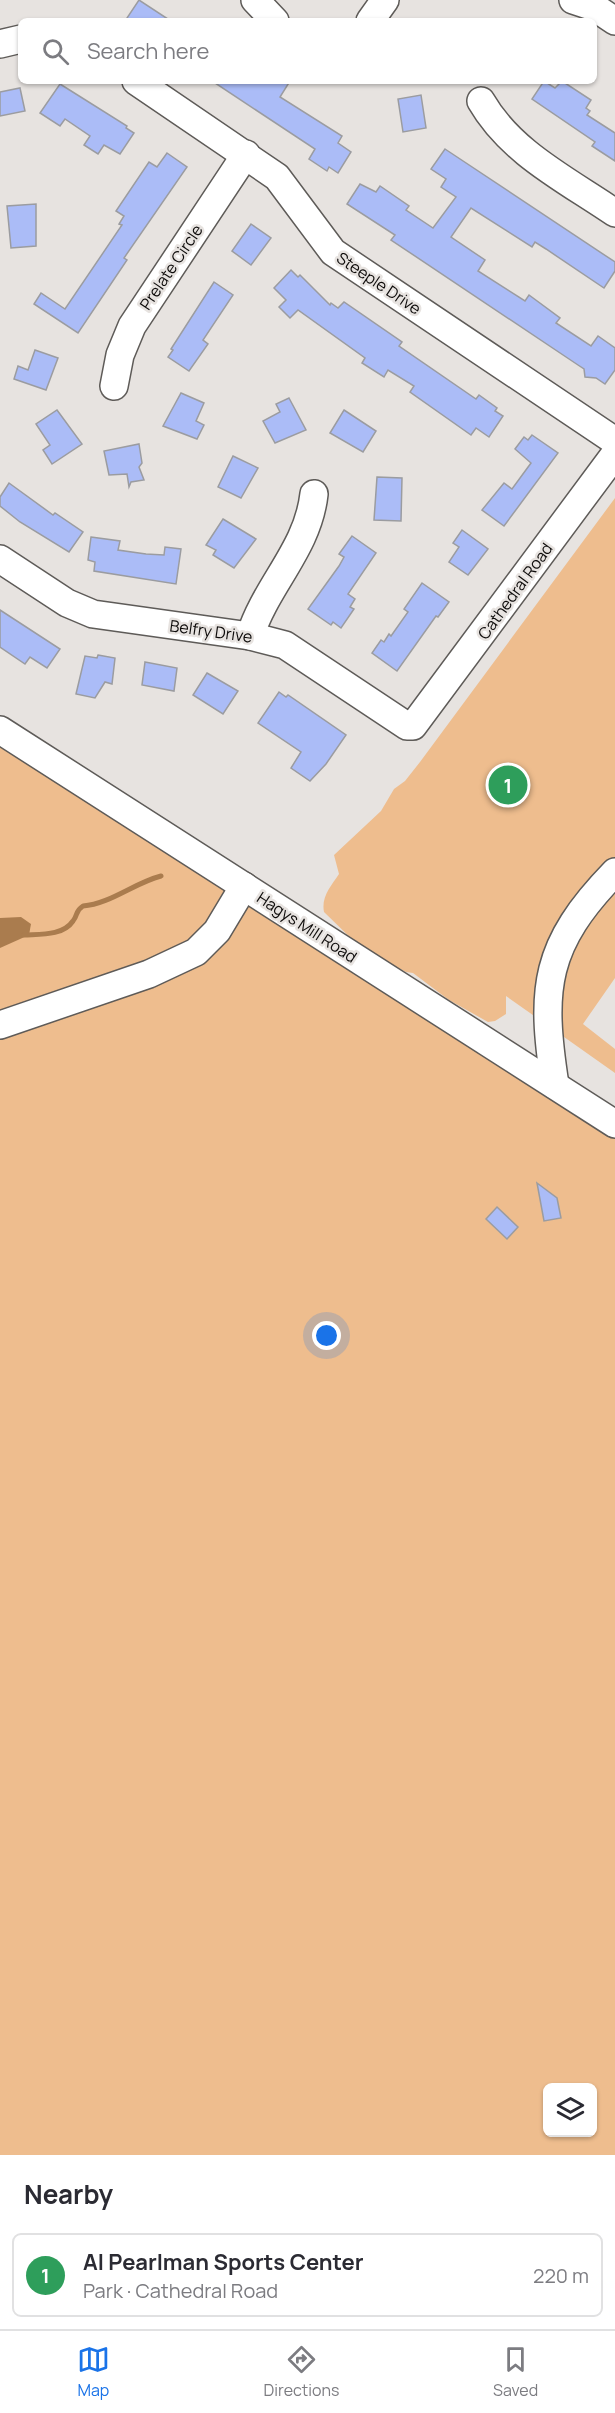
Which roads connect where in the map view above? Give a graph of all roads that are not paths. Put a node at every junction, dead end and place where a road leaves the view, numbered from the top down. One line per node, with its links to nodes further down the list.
1 (255, 0): 4 (street)
2 (386, 0): 5 (street)
3 (573, 0): 6 (street)
4 (272, 18)
5 (372, 18)
6 (615, 21)
7 (18, 40): 8 (street)
8 (0, 44)
9 (141, 84): 11 (street, Steeple Drive)
10 (481, 101): 12 (street)
11 (246, 154): 13 (street, Prelate Circle); 14 (street, Steeple Drive)
12 (615, 213)
13 (114, 386)
14 (615, 441)
15 (615, 454): 19 (street, Cathedral Road)
16 (314, 494): 18 (street)
17 (0, 559): 18 (street, Belfry Drive)
18 (250, 636): 19 (street, Belfry Drive)
19 (413, 726)
20 (0, 730): 22 (street, Hagys Mill Road)
21 (615, 872): 24 (street)
22 (244, 886): 23 (street); 24 (street, Hagys Mill Road)
23 (0, 1025)
24 (555, 1085): 25 (street, Hagys Mill Road)
25 (615, 1124)

